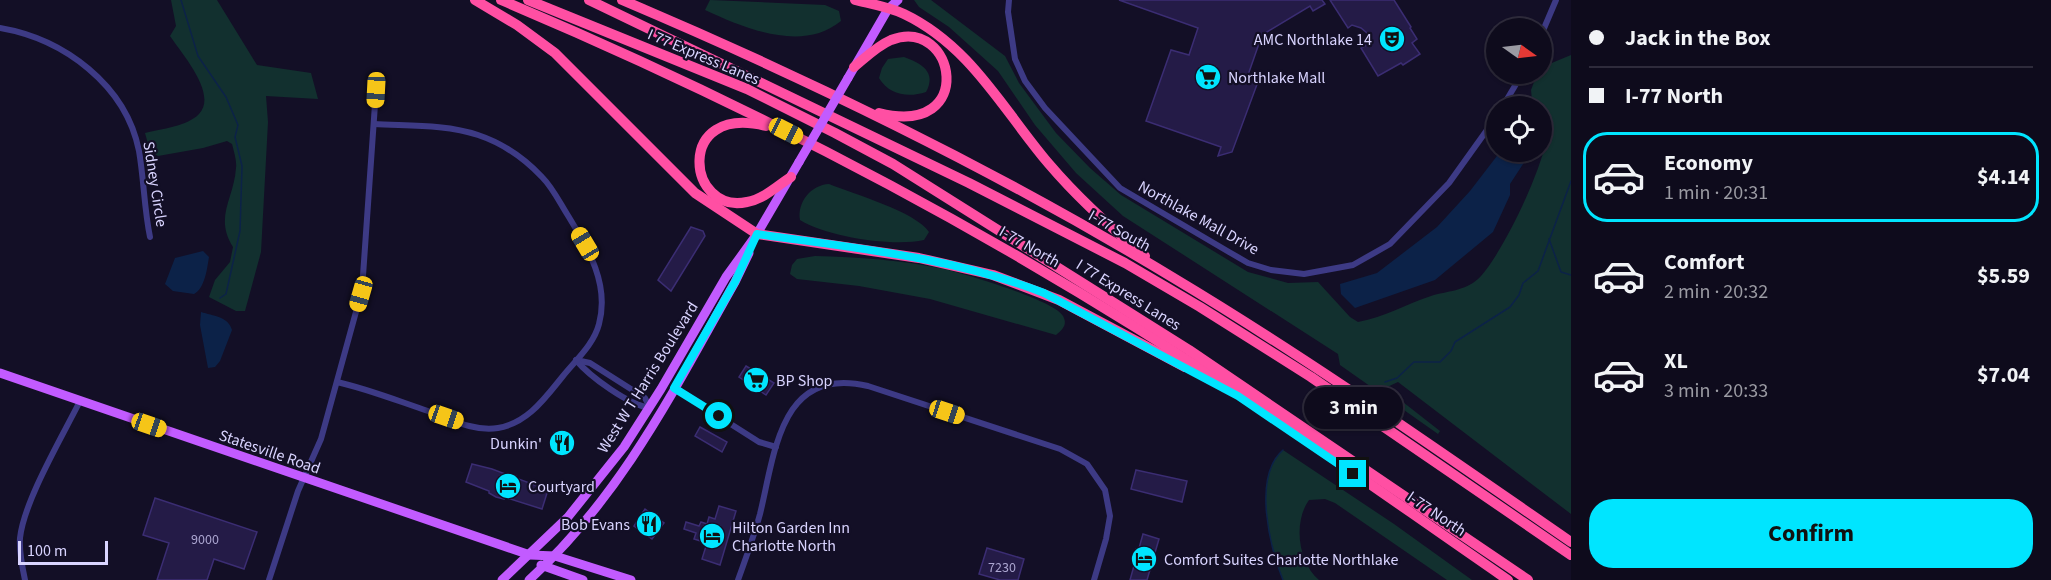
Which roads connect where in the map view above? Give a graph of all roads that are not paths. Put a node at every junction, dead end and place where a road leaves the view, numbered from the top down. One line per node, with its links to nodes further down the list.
1 (476, 0): 20 (highway)
2 (501, 0): 17 (highway, I-77 North)
3 (528, 0): 46 (highway, I 77 Express Lanes)
4 (589, 0): 34 (highway, I 77 Express Lanes)
5 (622, 0): 15 (highway, I-77 South)
6 (855, 0): 10 (highway)
7 (898, 0): 10 (main road, West W T Harris Boulevard)
8 (1009, 0): 18 (street, Northlake Mall Drive)
9 (1556, 0): 11 (street)
10 (888, 4): 13 (main road, West W T Harris Boulevard); 22 (highway)
11 (1548, 18)
12 (0, 28): 21 (street, Sidney Circle)
13 (854, 67): 15 (highway); 19 (main road, West W T Harris Boulevard, bridge)
14 (376, 90): 16 (street)
15 (859, 108): 22 (highway, I-77 South)
16 (374, 124): 23 (street); 25 (street)
17 (786, 131): 19 (highway); 27 (highway, I-77 North)
18 (1486, 131)
19 (790, 177): 20 (main road, West W T Harris Boulevard)
20 (757, 234): 26 (main road, West W T Harris Boulevard); 27 (highway); 29 (main road, West W T Harris Boulevard)
21 (150, 237)
22 (1169, 275): 32 (highway, I-77 South)
23 (576, 360): 25 (street); 29 (street)
24 (0, 373): 28 (main road, Statesville Road)
25 (338, 382): 31 (street)
26 (674, 388): 30 (street); 35 (main road, West W T Harris Boulevard)
27 (1238, 396): 45 (highway, I-77 North)
28 (80, 401): 31 (main road, Statesville Road); 37 (street)
29 (650, 408): 33 (main road, West W T Harris Boulevard)
30 (776, 447): 43 (street); 44 (street)
31 (304, 478): 33 (main road, Statesville Road); 38 (street)
32 (1571, 542)
33 (530, 555): 35 (main road, Statesville Road); 36 (main road, Statesville Road); 39 (main road, West W T Harris Boulevard)
34 (1571, 555)
35 (555, 556): 36 (main road, West W T Harris Boulevard); 42 (main road, Statesville Road)
36 (543, 567): 40 (main road, West W T Harris Boulevard); 41 (main road, Statesville Road)
37 (25, 580)
38 (269, 580)
39 (502, 580)
40 (530, 580)
41 (583, 580)
42 (630, 580)
43 (738, 580)
44 (1094, 580)
45 (1508, 580)
46 (1528, 580)

